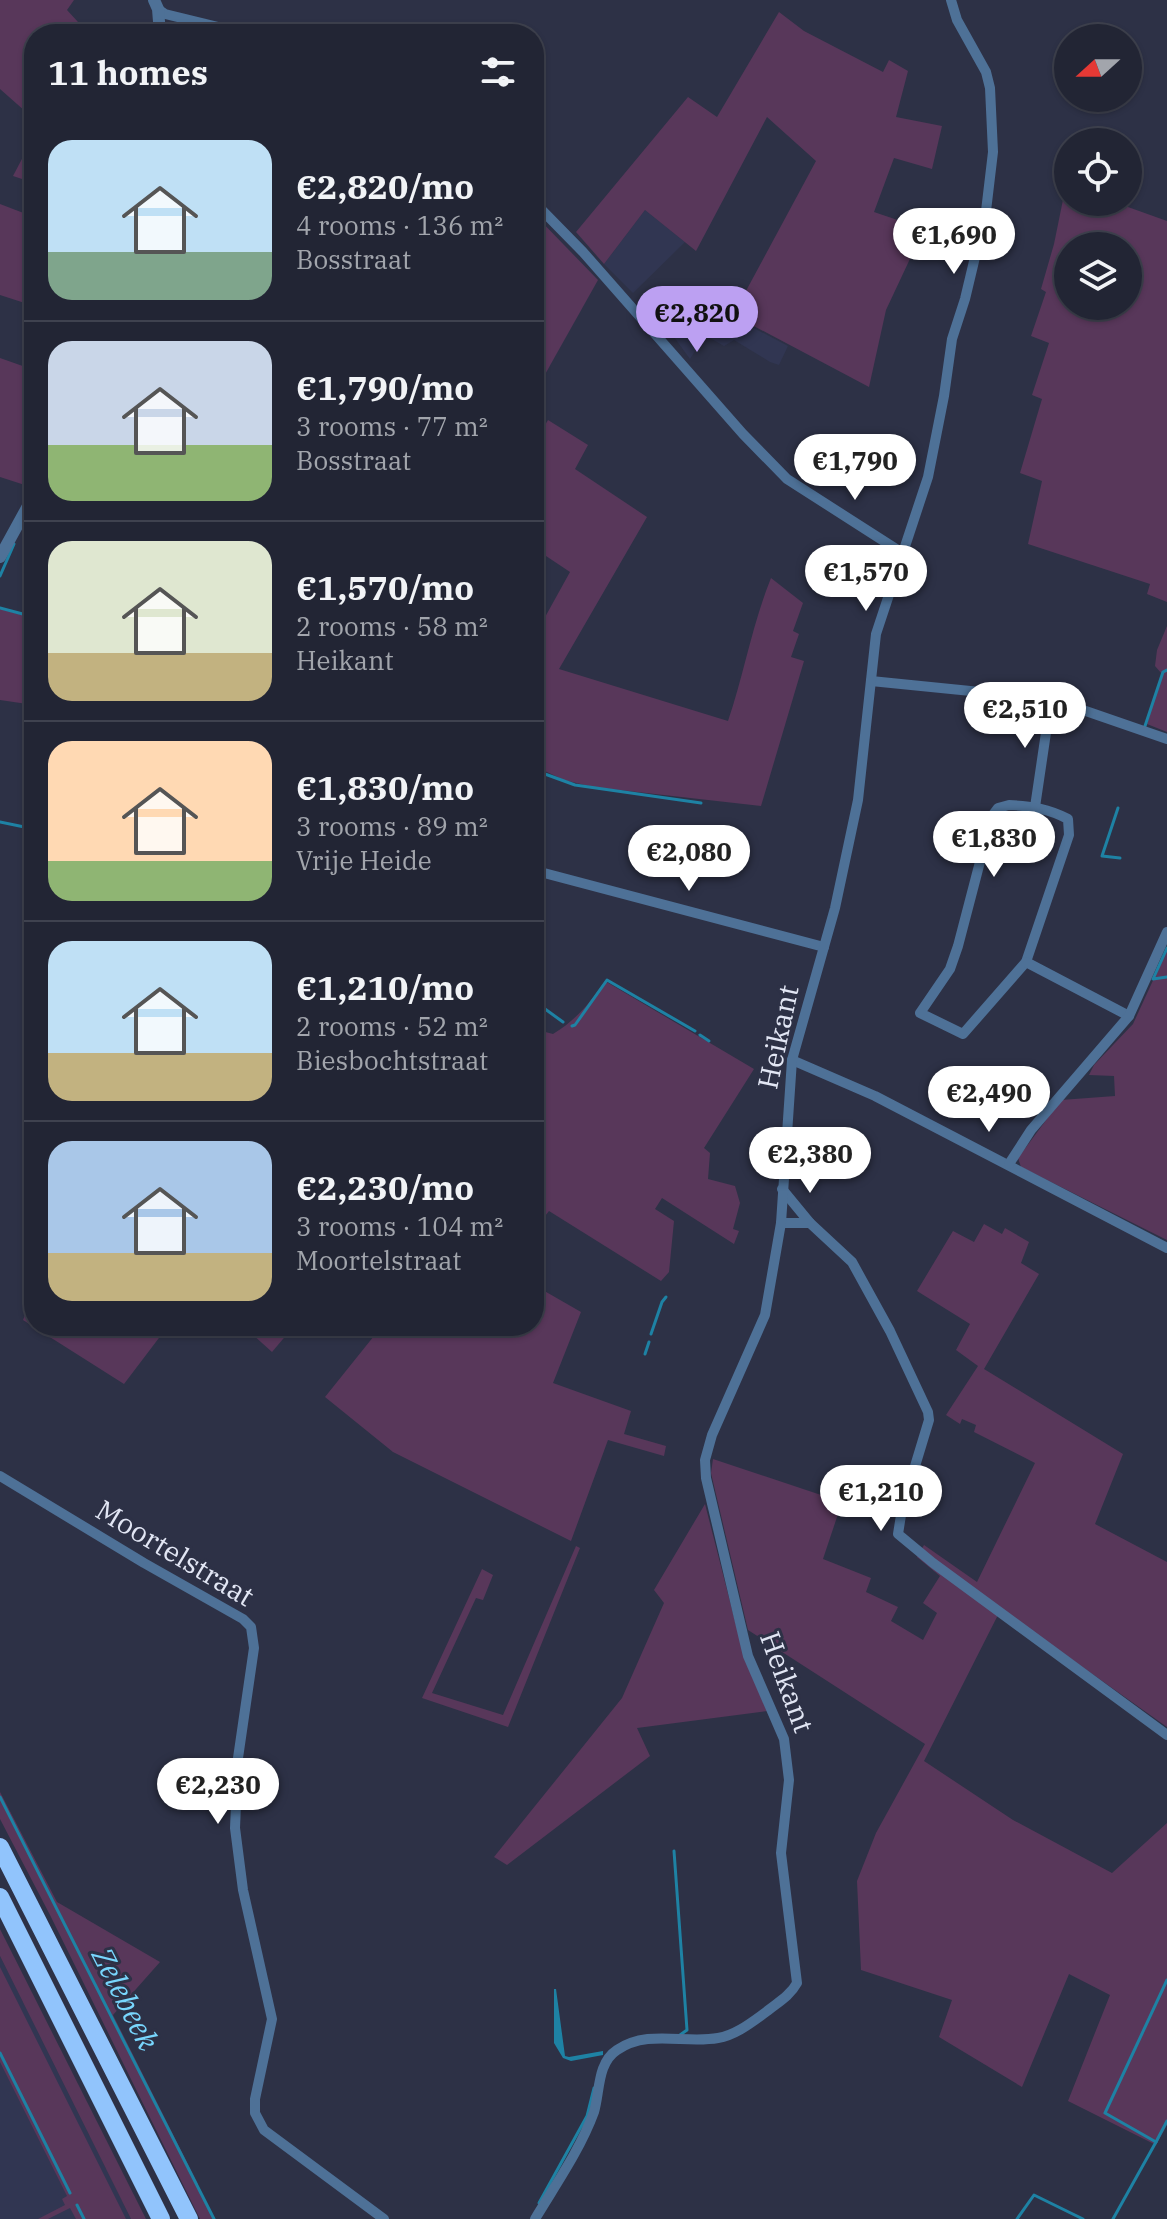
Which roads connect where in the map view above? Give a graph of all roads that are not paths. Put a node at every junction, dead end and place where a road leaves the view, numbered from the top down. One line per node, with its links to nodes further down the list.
1 (951, 0): 6 (street, Heikant)
2 (156, 5): 3 (street)
3 (210, 24)
4 (544, 212): 6 (street)
5 (24, 513): 7 (street)
6 (904, 554): 8 (street, Heikant)
7 (0, 557)
8 (871, 681): 9 (street); 14 (street, Heikant)
9 (1051, 699): 10 (street); 11 (street)
10 (1167, 739)
11 (1035, 807): 15 (street); 15 (street)
12 (544, 873): 14 (street)
13 (1167, 932): 16 (street)
14 (824, 947): 17 (street, Heikant)
15 (1026, 962): 16 (street)
16 (1129, 1016): 18 (street)
17 (792, 1060): 18 (street); 19 (street, Heikant)
18 (1009, 1164): 22 (street)
19 (782, 1189): 20 (street, Heikant); 21 (street)
20 (781, 1223): 21 (street); 30 (street, Heikant)
21 (810, 1223): 24 (street)
22 (1167, 1248)
23 (0, 1476): 29 (street, Moortelstraat)
24 (1167, 1735)
25 (0, 1847): 28 (highway)
26 (0, 1897): 27 (highway)
27 (161, 2219)
28 (189, 2219)
29 (384, 2219)
30 (535, 2219)

